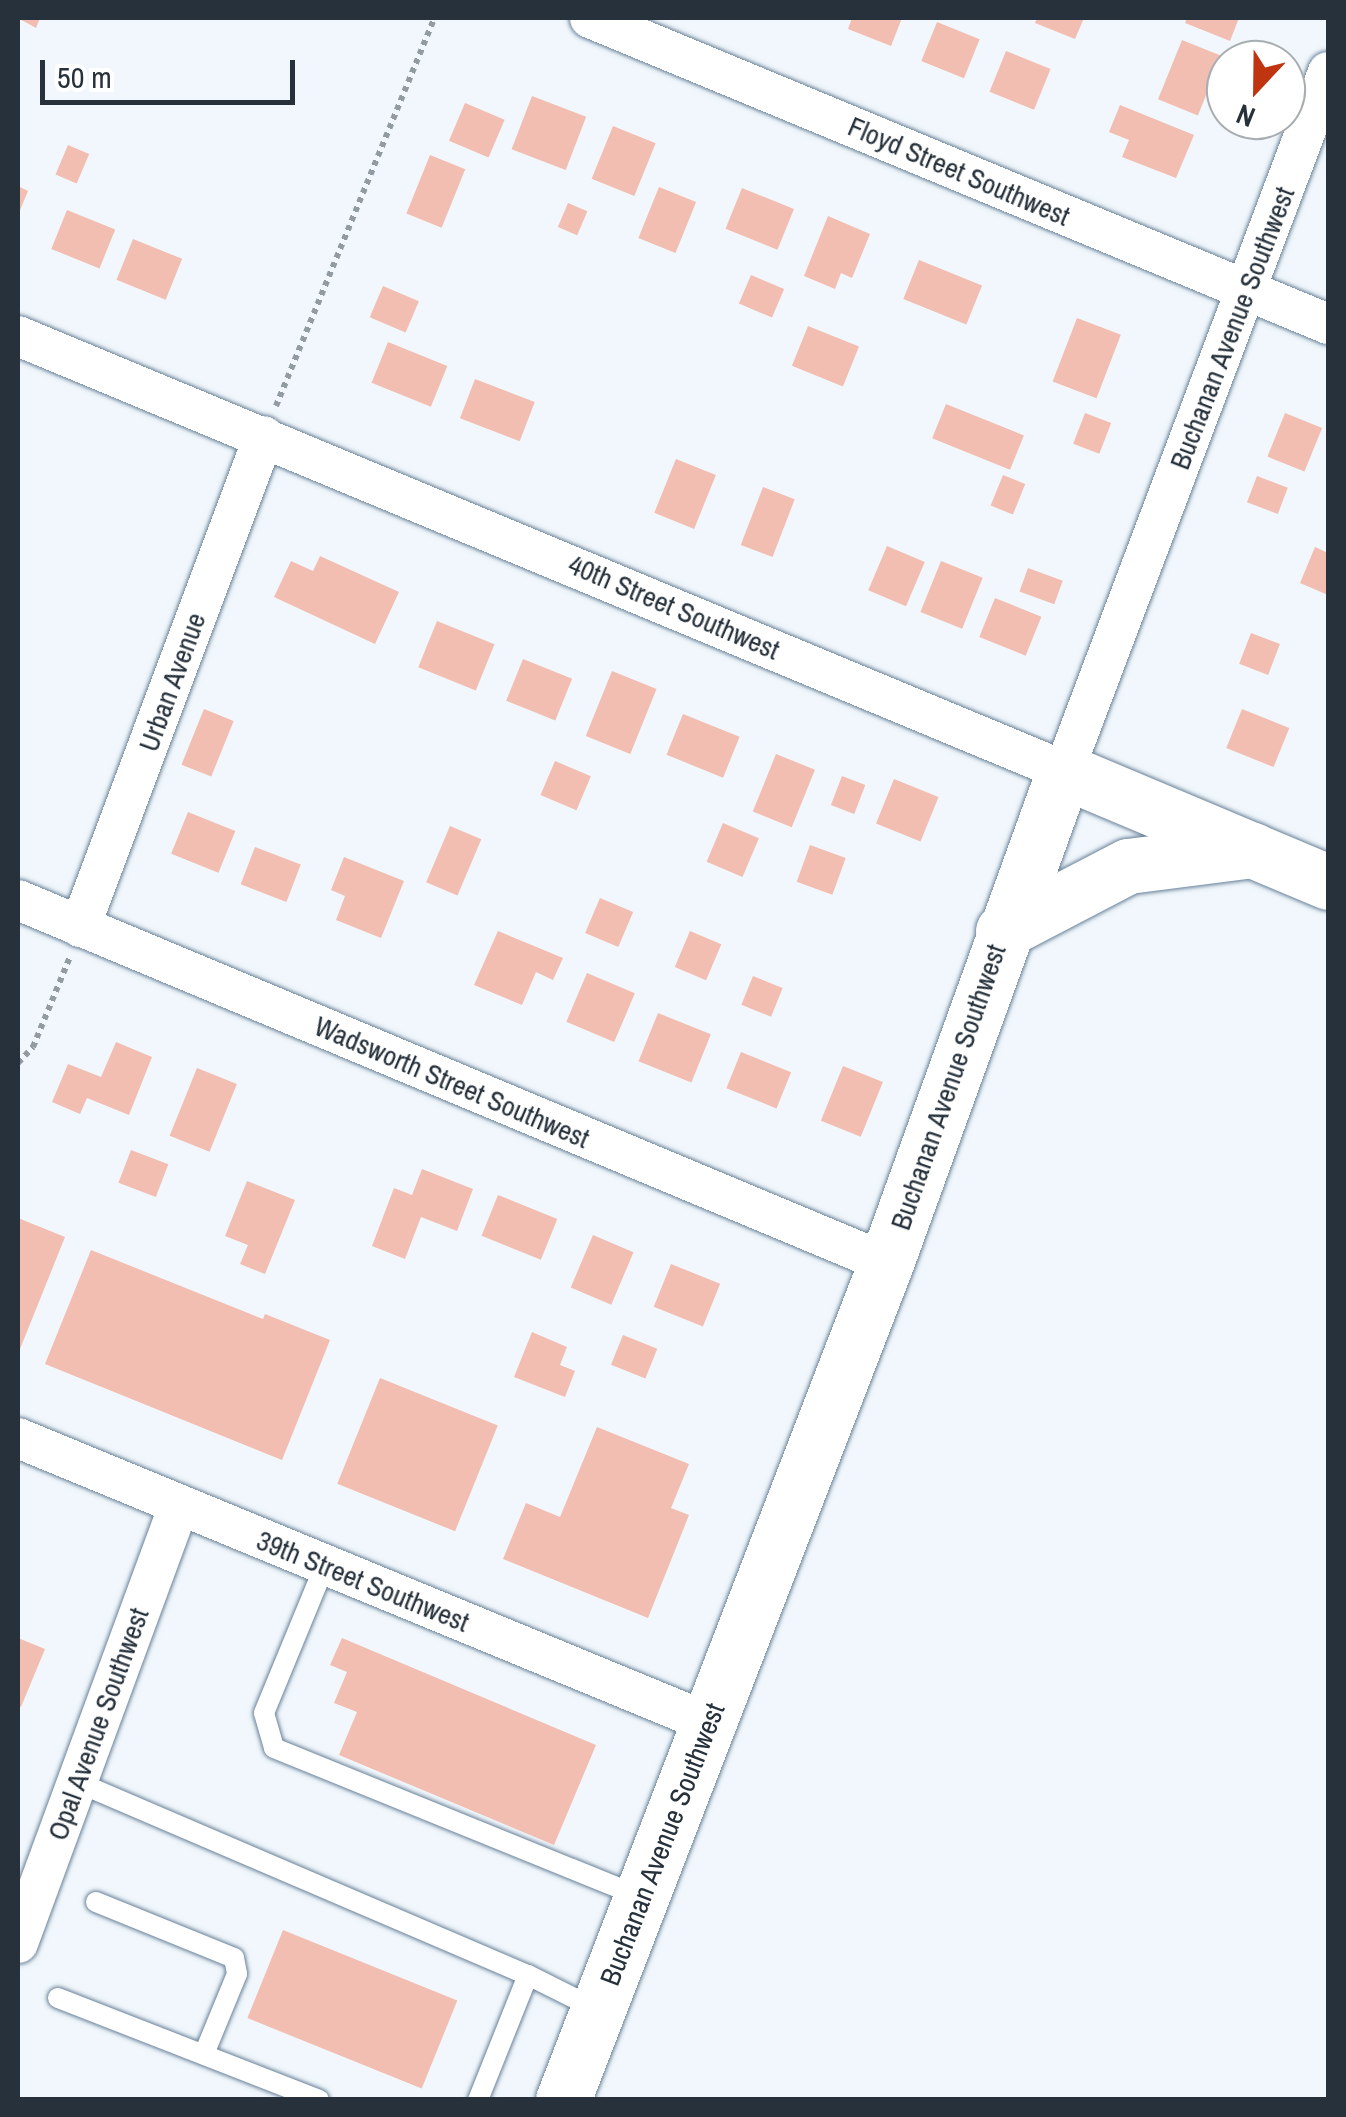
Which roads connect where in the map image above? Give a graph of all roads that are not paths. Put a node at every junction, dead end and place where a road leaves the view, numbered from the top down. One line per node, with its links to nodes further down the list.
1 (590, 18): 3 (street, Floyd Street Southwest)
2 (1328, 72): 3 (street, Buchanan Avenue Southwest)
3 (1247, 290): 4 (street, Floyd Street Southwest); 7 (street, Buchanan Avenue Southwest)
4 (1328, 324)
5 (18, 336): 6 (street, 40th Street Southwest)
6 (264, 436): 7 (street, 40th Street Southwest); 11 (street, Urban Avenue)
7 (1064, 770): 8 (street, 40th Street Southwest); 12 (street, Buchanan Avenue Southwest)
8 (1253, 850): 9 (street, 40th Street Southwest); 12 (street)
9 (1328, 882)
10 (18, 900): 11 (street, Wadsworth Street Southwest)
11 (80, 927): 13 (street, Wadsworth Street Southwest)
12 (1002, 931): 13 (street, Buchanan Avenue Southwest)
13 (886, 1262): 17 (street, Buchanan Avenue Southwest)
14 (18, 1438): 15 (street, 39th Street Southwest)
15 (179, 1506): 16 (street, 39th Street Southwest); 18 (street, Opal Avenue Southwest)
16 (325, 1565): 17 (street, 39th Street Southwest); 19 (lane)
17 (709, 1723): 19 (street, Buchanan Avenue Southwest)
18 (77, 1782): 21 (street, Opal Avenue Southwest); 22 (lane)
19 (640, 1897): 24 (street, Buchanan Avenue Southwest)
20 (96, 1902): 25 (lane)
21 (18, 1943)
22 (528, 1975): 24 (lane); 27 (lane)
23 (58, 1998): 25 (lane)
24 (598, 2010): 28 (street, Buchanan Avenue Southwest)
25 (204, 2054): 26 (lane)
26 (319, 2100)
27 (478, 2100)
28 (563, 2100)

